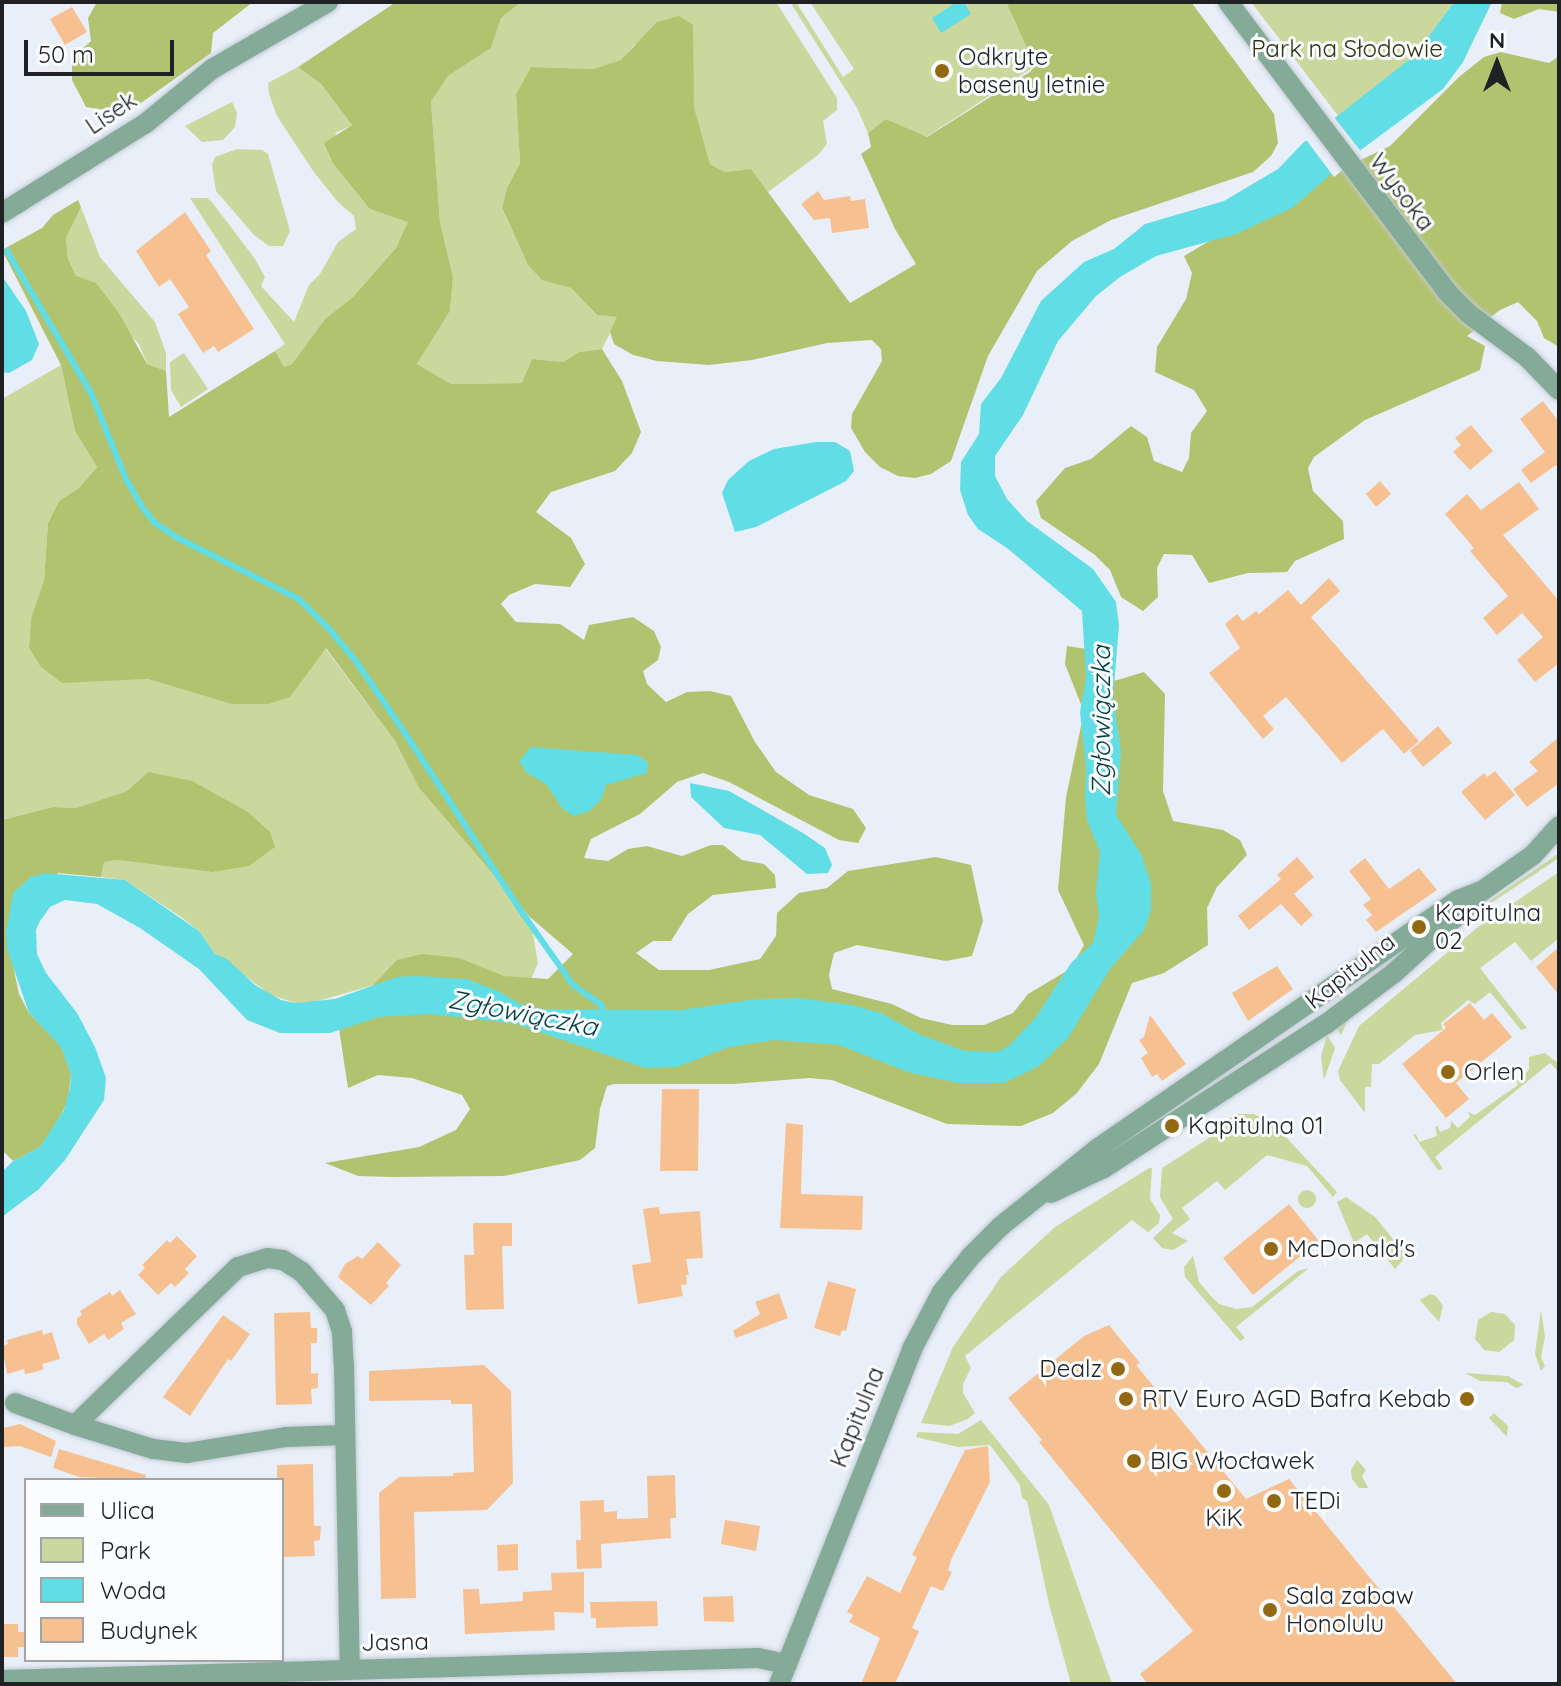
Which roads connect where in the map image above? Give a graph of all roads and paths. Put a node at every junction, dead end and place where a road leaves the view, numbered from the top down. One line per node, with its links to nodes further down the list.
1 (328, 2): 3 (street, Lisek)
2 (1228, 2): 4 (street, Wysoka)
3 (2, 213)
4 (1559, 390)
5 (1559, 826): 7 (street, Kapitulna)
6 (1559, 847): 7 (street, Kapitulna)
7 (1533, 855): 11 (street, Kapitulna)
8 (15, 1403): 9 (street)
9 (75, 1425): 10 (street); 10 (street)
10 (345, 1435): 12 (street)
11 (787, 1664): 13 (street, Jasna); 15 (street, Kapitulna)
12 (350, 1669): 13 (street, Jasna); 14 (street, Jasna)
13 (483, 1676)
14 (2, 1680)
15 (779, 1684)

